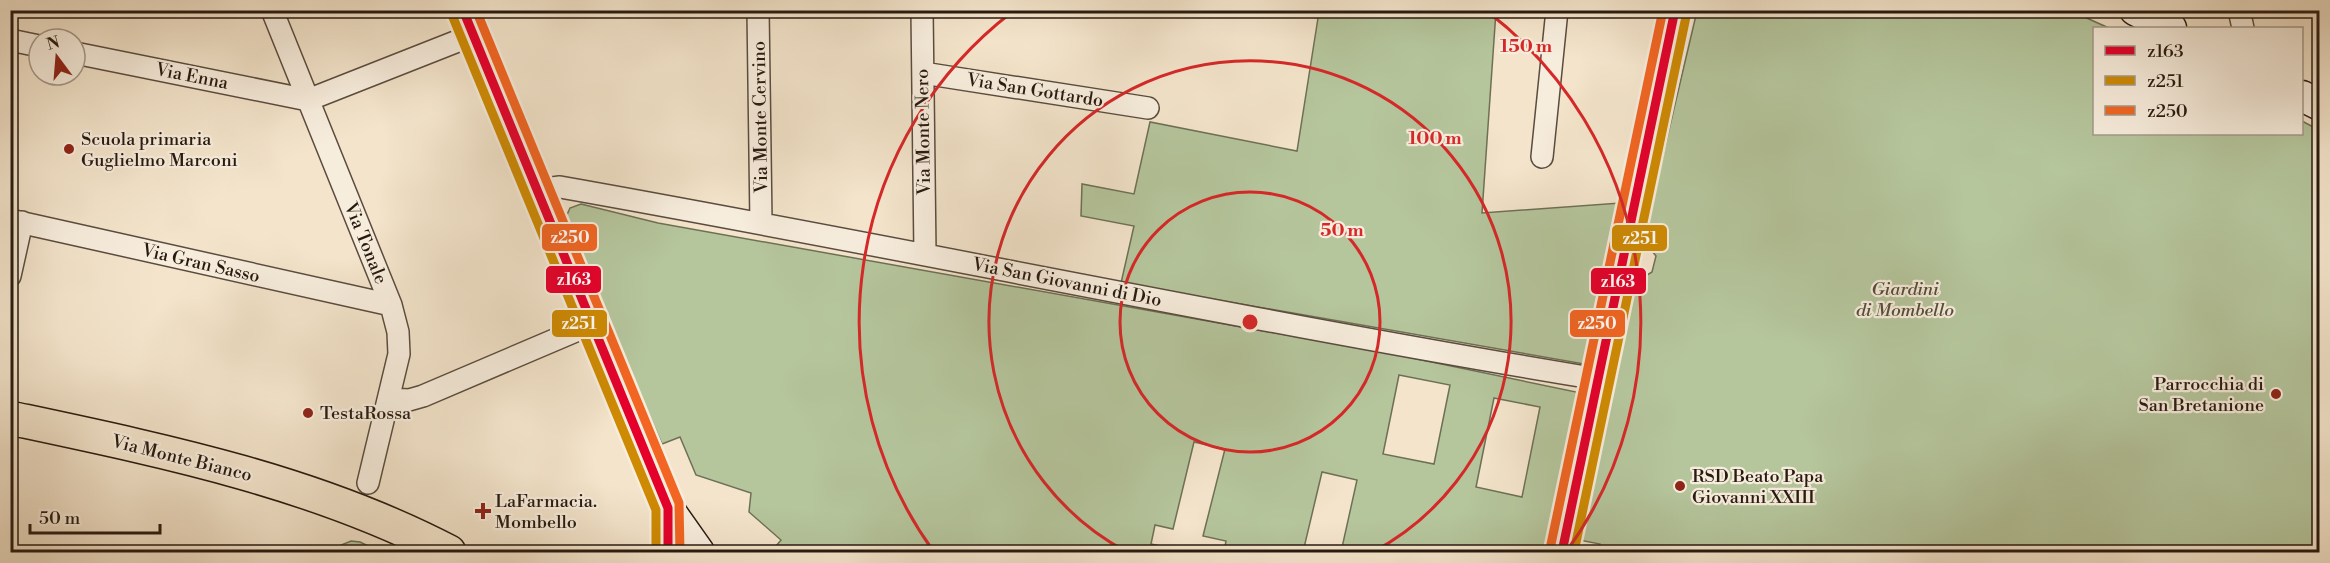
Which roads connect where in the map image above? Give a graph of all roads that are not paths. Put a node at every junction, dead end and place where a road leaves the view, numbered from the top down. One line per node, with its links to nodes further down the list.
1 (272, 10): 16 (street, Via Tonale)
2 (758, 10): 22 (street, Via Monte Cervino)
3 (922, 10): 14 (street, Via Monte Nero)
4 (1557, 10): 19 (street)
5 (1675, 10): 27 (street)
6 (2135, 10): 9 (street)
7 (2239, 10): 10 (street)
8 (468, 23): 16 (street); 20 (street)
9 (2168, 27)
10 (2243, 27)
11 (10, 40): 12 (street)
12 (27, 44)
13 (87, 55): 16 (street, Via Enna)
14 (923, 73): 18 (street, Via San Gottardo); 23 (street, Via Monte Nero)
15 (2303, 97): 17 (street)
16 (308, 100): 25 (street, Via Tonale)
17 (2319, 105)
18 (1148, 108)
19 (1542, 157)
20 (537, 190): 22 (street, Via San Giovanni di Dio); 26 (street)
21 (16, 221): 24 (street); 25 (street, Via Gran Sasso)
22 (761, 223): 23 (street, Via San Giovanni di Dio)
23 (925, 254): 27 (street, Via San Giovanni di Dio)
24 (10, 276)
25 (391, 305): 28 (street, Via Tonale)
26 (592, 324): 28 (street); 36 (street)
27 (1598, 379): 37 (street)
28 (390, 399): 32 (street, Via Tonale)
29 (10, 403): 31 (street)
30 (10, 418): 31 (main road, Via Monte Bianco)
31 (56, 428): 33 (main road, Via Monte Bianco)
32 (368, 483)
33 (350, 510): 34 (main road, Via Monte Bianco); 35 (main road, Via Monte Bianco)
34 (412, 552)
35 (449, 552)
36 (688, 552)
37 (1562, 552)

